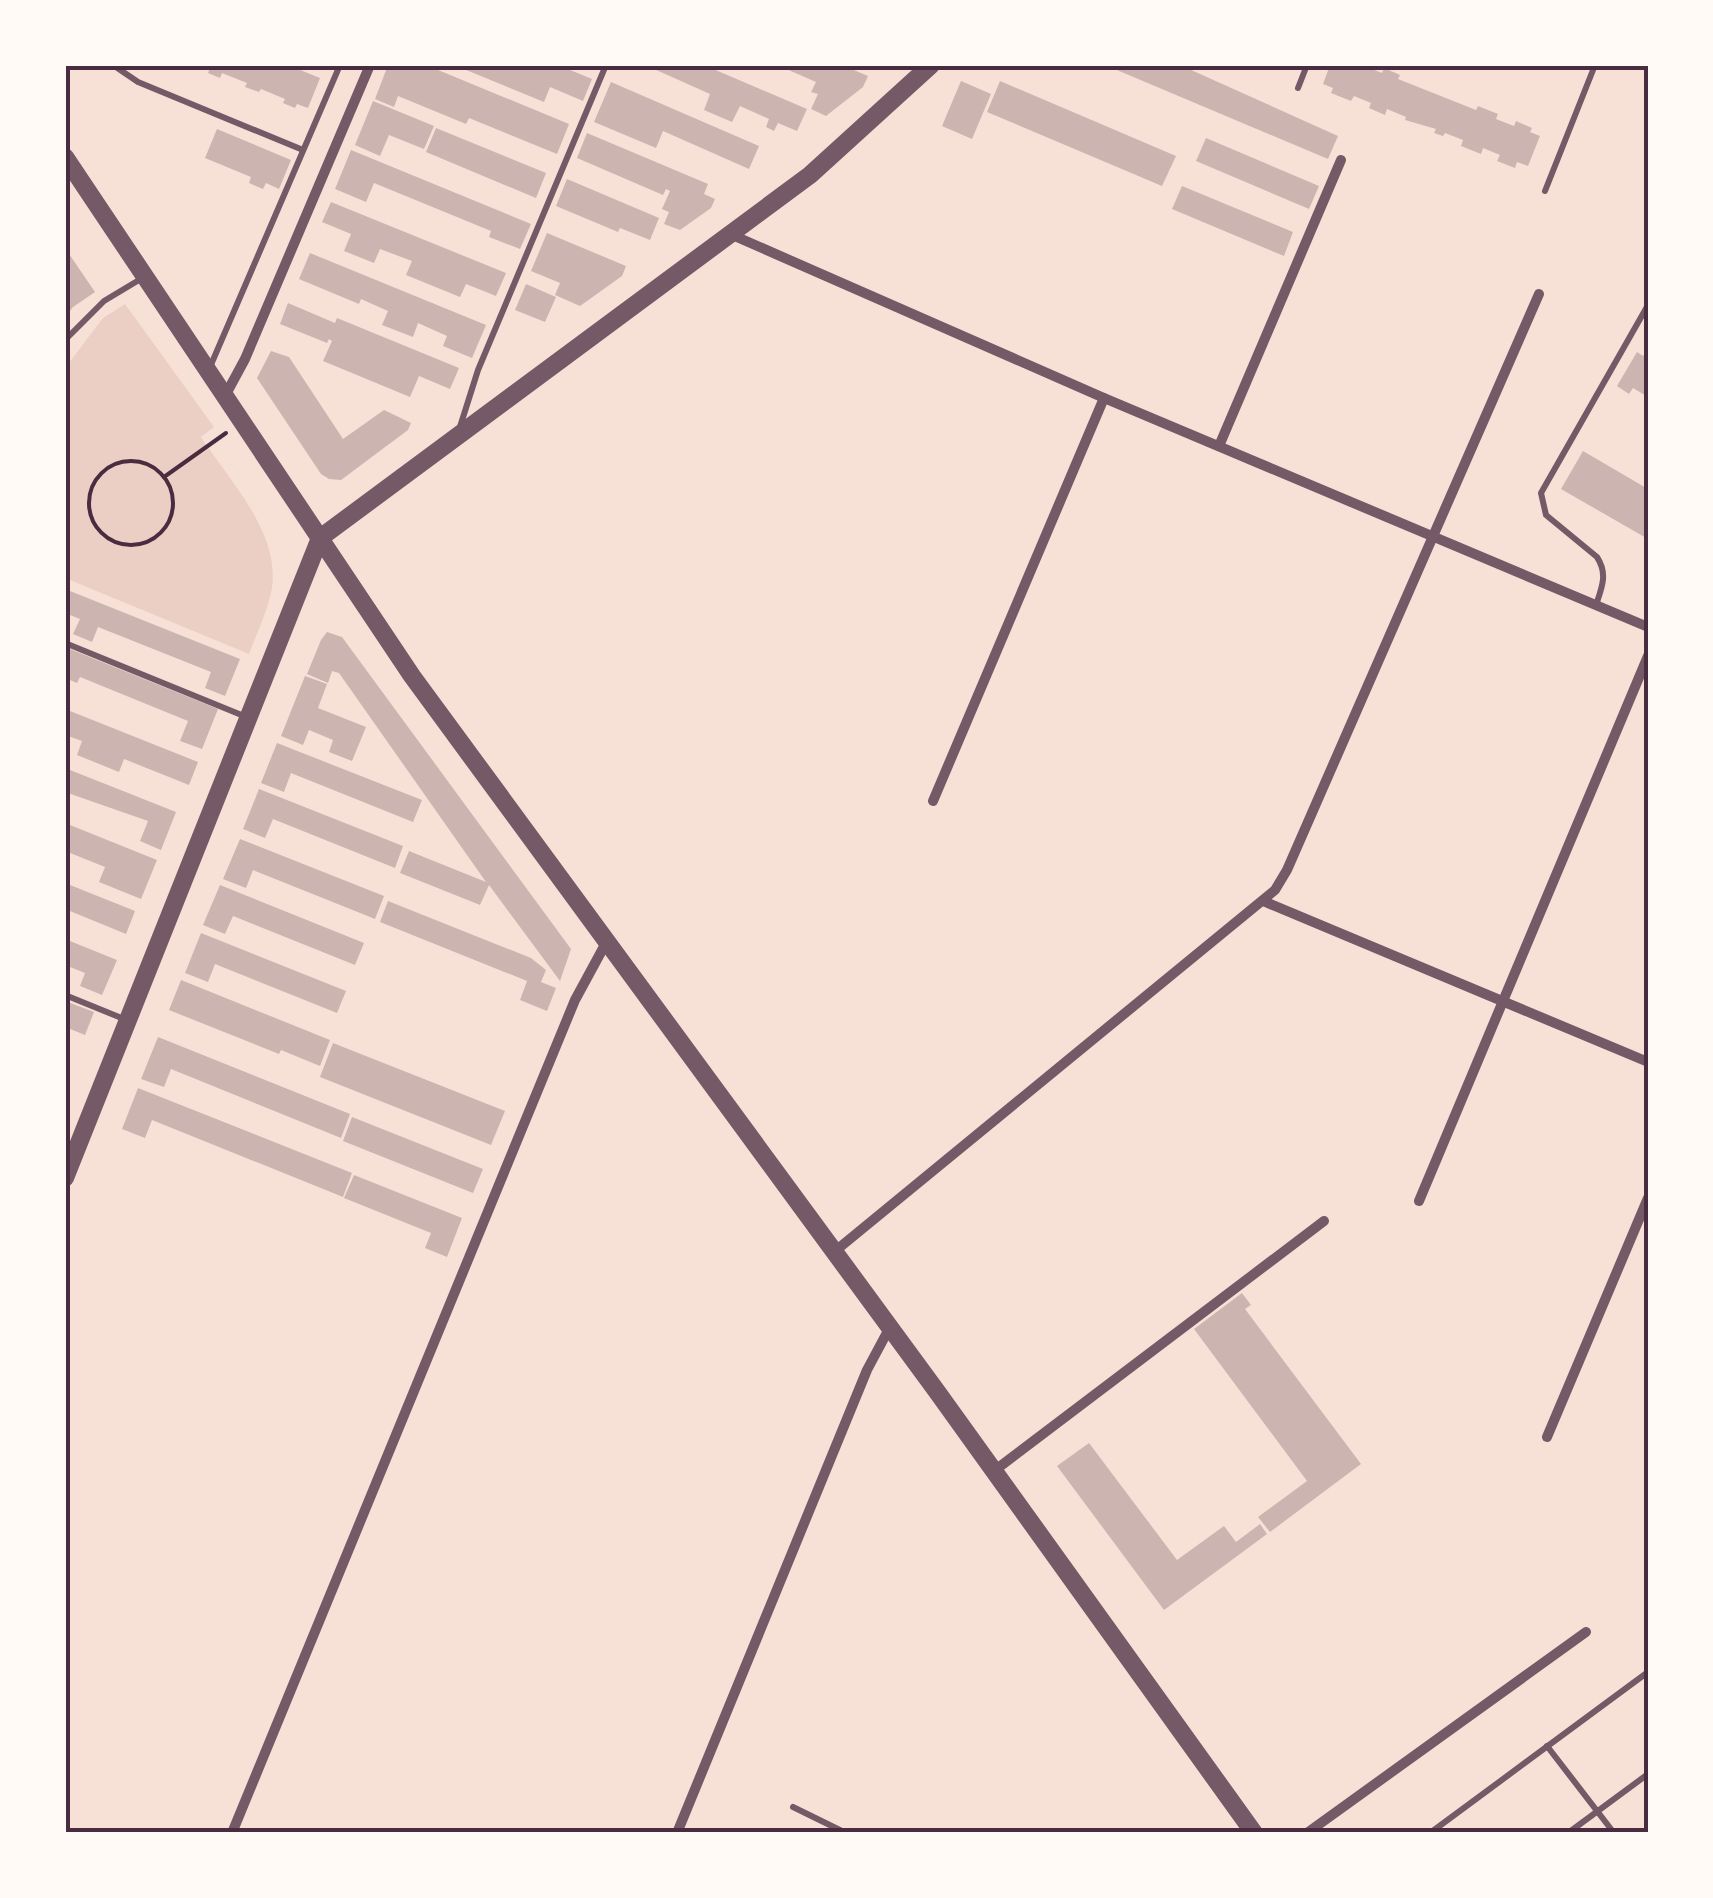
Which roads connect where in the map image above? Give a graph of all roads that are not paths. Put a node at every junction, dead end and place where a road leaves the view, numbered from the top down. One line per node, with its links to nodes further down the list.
1 (112, 65): 9 (lane)
2 (370, 65): 19 (street)
3 (606, 65): 21 (lane)
4 (931, 65): 13 (street)
5 (1307, 65): 8 (lane)
6 (1595, 65): 12 (lane)
7 (337, 66): 9 (lane)
8 (1298, 88)
9 (303, 150): 18 (lane)
10 (65, 156): 14 (street)
11 (1340, 160): 22 (street)
12 (1545, 191)
13 (730, 234): 20 (street); 21 (street)
14 (145, 276): 17 (lane); 18 (street)
15 (1540, 294): 23 (street)
16 (1648, 305): 25 (lane)
17 (65, 340)
18 (208, 371): 19 (street)
19 (225, 396): 24 (street)
20 (1104, 398): 22 (street); 30 (street)
21 (456, 439): 24 (street)
22 (1219, 446): 23 (street)
23 (1434, 536): 25 (street); 31 (street)
24 (320, 538): 29 (street); 32 (street)
25 (1596, 605): 26 (street)
26 (1648, 627)
27 (65, 643): 29 (lane)
28 (1648, 656): 34 (street)
29 (248, 718): 35 (street)
30 (933, 802)
31 (1263, 901): 34 (street); 41 (street)
32 (607, 941): 41 (street); 51 (street)
33 (65, 995): 35 (lane)
34 (1503, 1001): 36 (street); 39 (street)
35 (128, 1020): 37 (street)
36 (1648, 1062)
37 (65, 1178)
38 (1648, 1198): 43 (street)
39 (1419, 1201)
40 (1324, 1221): 44 (street)
41 (834, 1252): 42 (street)
42 (890, 1327): 44 (street); 52 (street)
43 (1548, 1437)
44 (994, 1472): 54 (street)
45 (1586, 1632): 55 (street)
46 (1648, 1672): 47 (lane)
47 (1548, 1746): 50 (lane); 56 (lane)
48 (1648, 1774): 50 (lane)
49 (793, 1807): 53 (lane)
50 (1598, 1811): 57 (lane); 58 (lane)
51 (232, 1833)
52 (677, 1833)
53 (846, 1833)
54 (1254, 1833)
55 (1307, 1833)
56 (1430, 1833)
57 (1568, 1833)
58 (1614, 1833)

